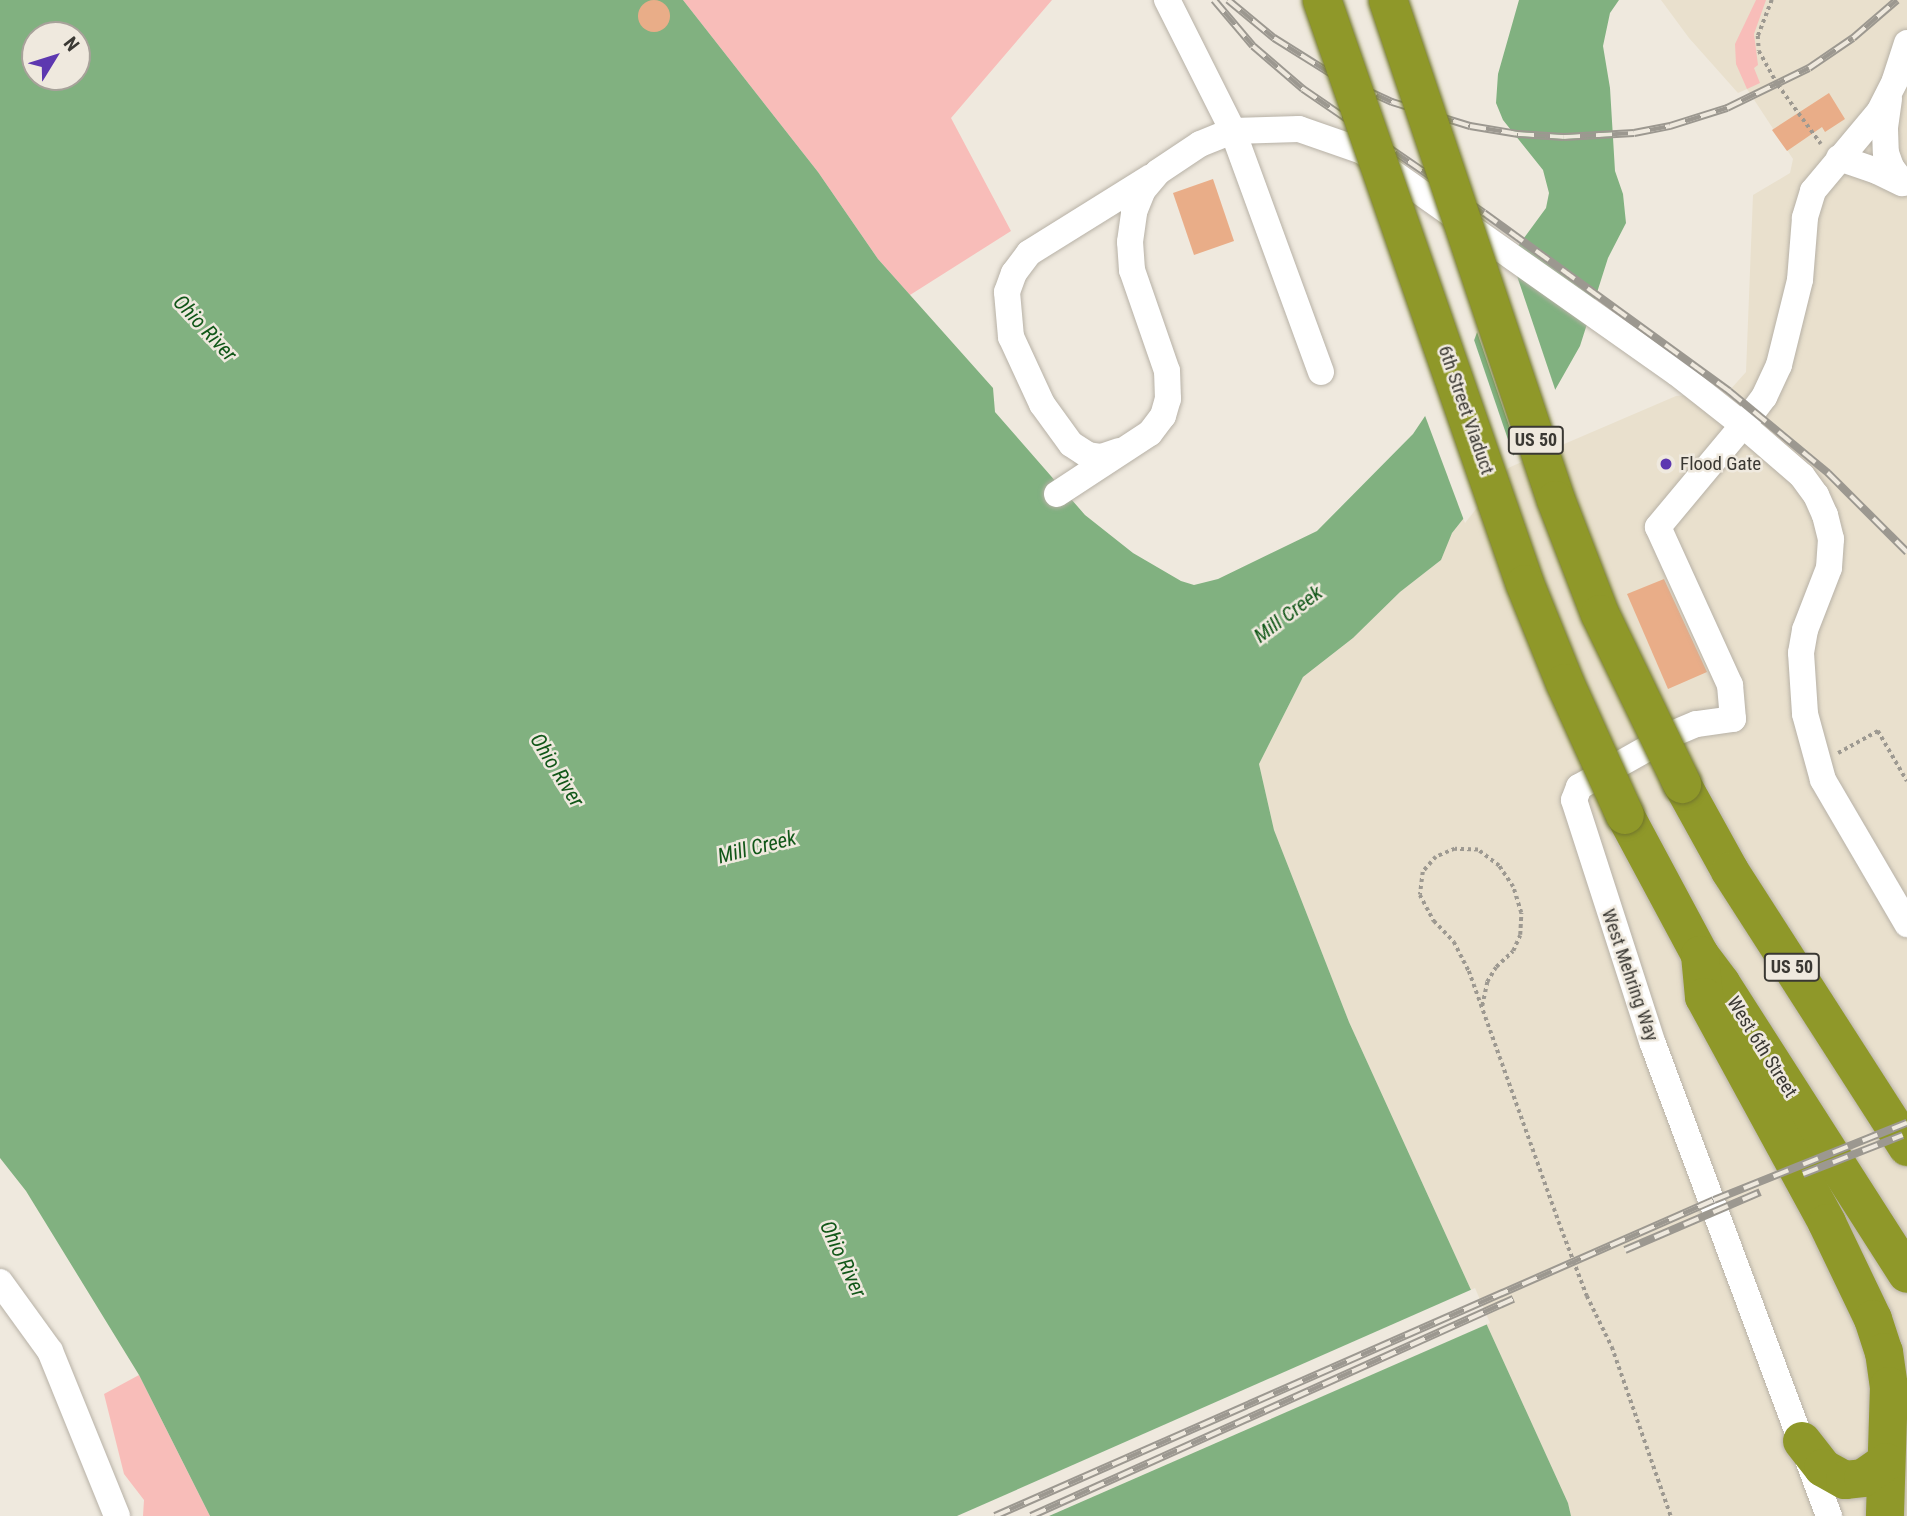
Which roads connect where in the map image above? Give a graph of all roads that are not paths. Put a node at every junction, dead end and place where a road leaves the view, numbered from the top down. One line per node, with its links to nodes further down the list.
1 (1167, 0): 6 (lane)
2 (1322, 0): 14 (highway, 6th Street Viaduct / US 50, bridge)
3 (1388, 0): 17 (highway, US 50, bridge)
4 (1907, 43): 5 (lane)
5 (1895, 81): 7 (lane); 9 (lane)
6 (1233, 131): 8 (lane); 10 (lane); 11 (lane)
7 (1839, 158): 9 (lane); 11 (lane)
8 (1157, 173): 12 (lane); 12 (lane)
9 (1905, 184)
10 (1321, 372)
11 (1743, 425): 15 (lane); 20 (lane, West Mehring Way)
12 (1128, 449): 13 (lane)
13 (1057, 494)
14 (1625, 815): 16 (highway, West 6th Street / US 50)
15 (1907, 924)
16 (1700, 955): 18 (highway, West 6th Street / US 50); 21 (highway)
17 (1907, 1147)
18 (1907, 1274)
19 (0, 1282): 22 (lane)
20 (1802, 1441): 21 (highway); 23 (lane, West Mehring Way)
21 (1886, 1462): 24 (highway)
22 (117, 1516)
23 (1829, 1516)
24 (1885, 1516)

